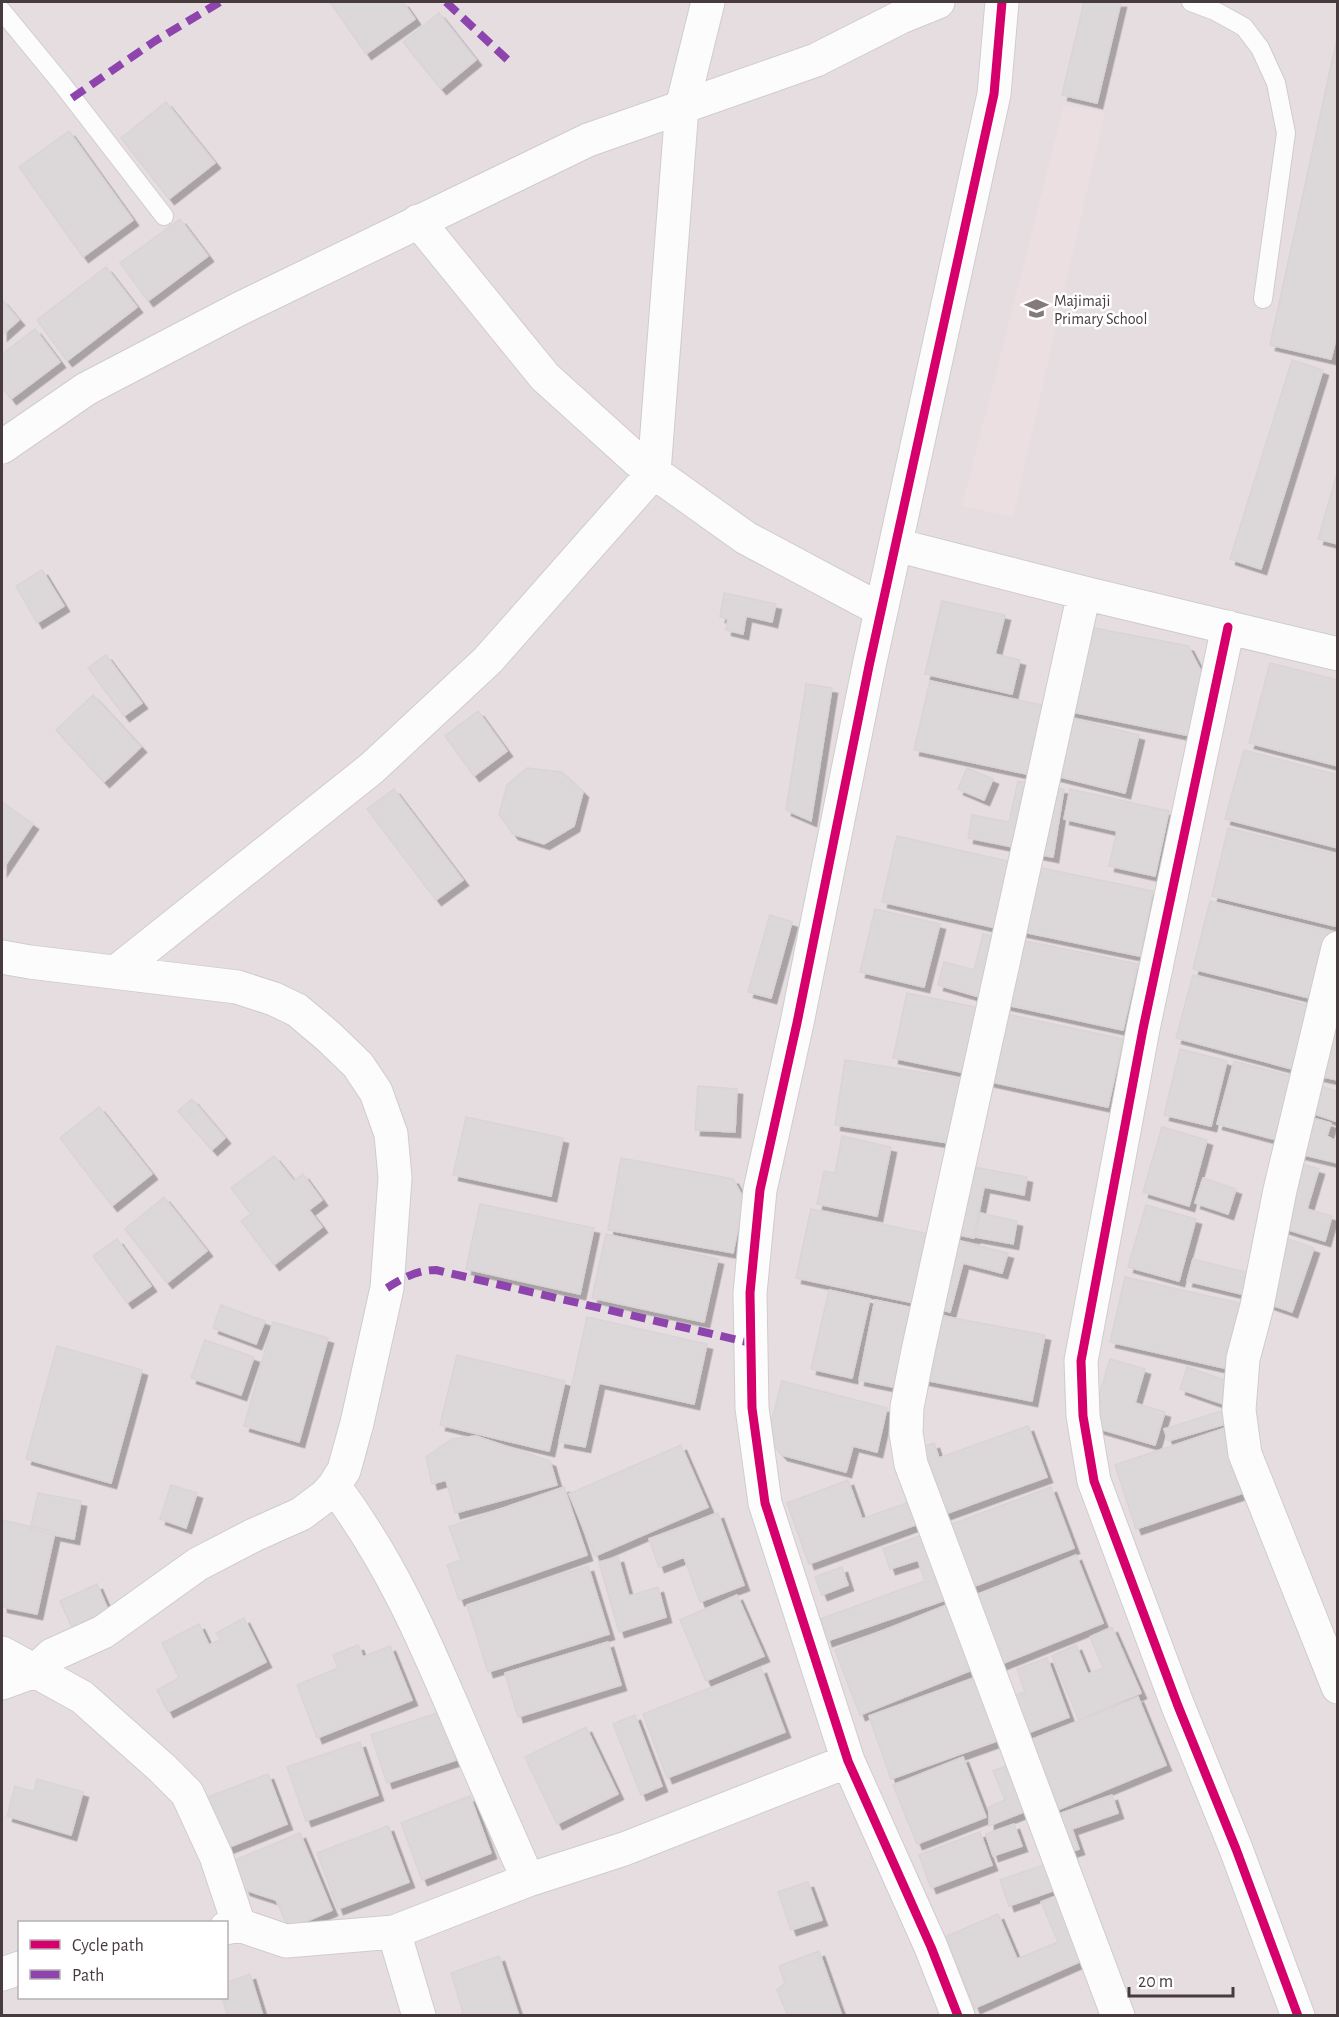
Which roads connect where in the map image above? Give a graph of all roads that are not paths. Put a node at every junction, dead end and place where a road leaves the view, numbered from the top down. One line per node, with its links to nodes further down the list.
1 (708, 2): 6 (street)
2 (939, 2): 6 (street)
3 (1002, 2): 12 (street)
4 (1191, 2): 9 (lane)
5 (2, 11): 7 (lane)
6 (682, 107): 8 (street); 11 (street)
7 (164, 216)
8 (418, 221): 10 (street); 11 (street)
9 (1263, 299)
10 (2, 447)
11 (654, 472): 14 (street); 19 (street)
12 (897, 545): 13 (street); 14 (street)
13 (1084, 593): 15 (street); 33 (street)
14 (881, 610): 25 (street)
15 (1228, 627): 16 (street); 34 (street)
16 (1338, 654)
17 (1338, 948): 24 (street)
18 (2, 957): 19 (street)
19 (116, 972): 20 (street)
20 (334, 1486): 22 (street); 26 (street)
21 (2, 1653): 22 (street)
22 (35, 1671): 23 (street); 27 (street)
23 (2, 1683)
24 (1338, 1687)
25 (849, 1761): 26 (street); 32 (street)
26 (528, 1880): 28 (street)
27 (233, 1926): 28 (street)
28 (394, 1932): 31 (street)
29 (18, 1969): 30 (street)
30 (2, 1974)
31 (419, 2016)
32 (958, 2016)
33 (1118, 2016)
34 (1298, 2016)

